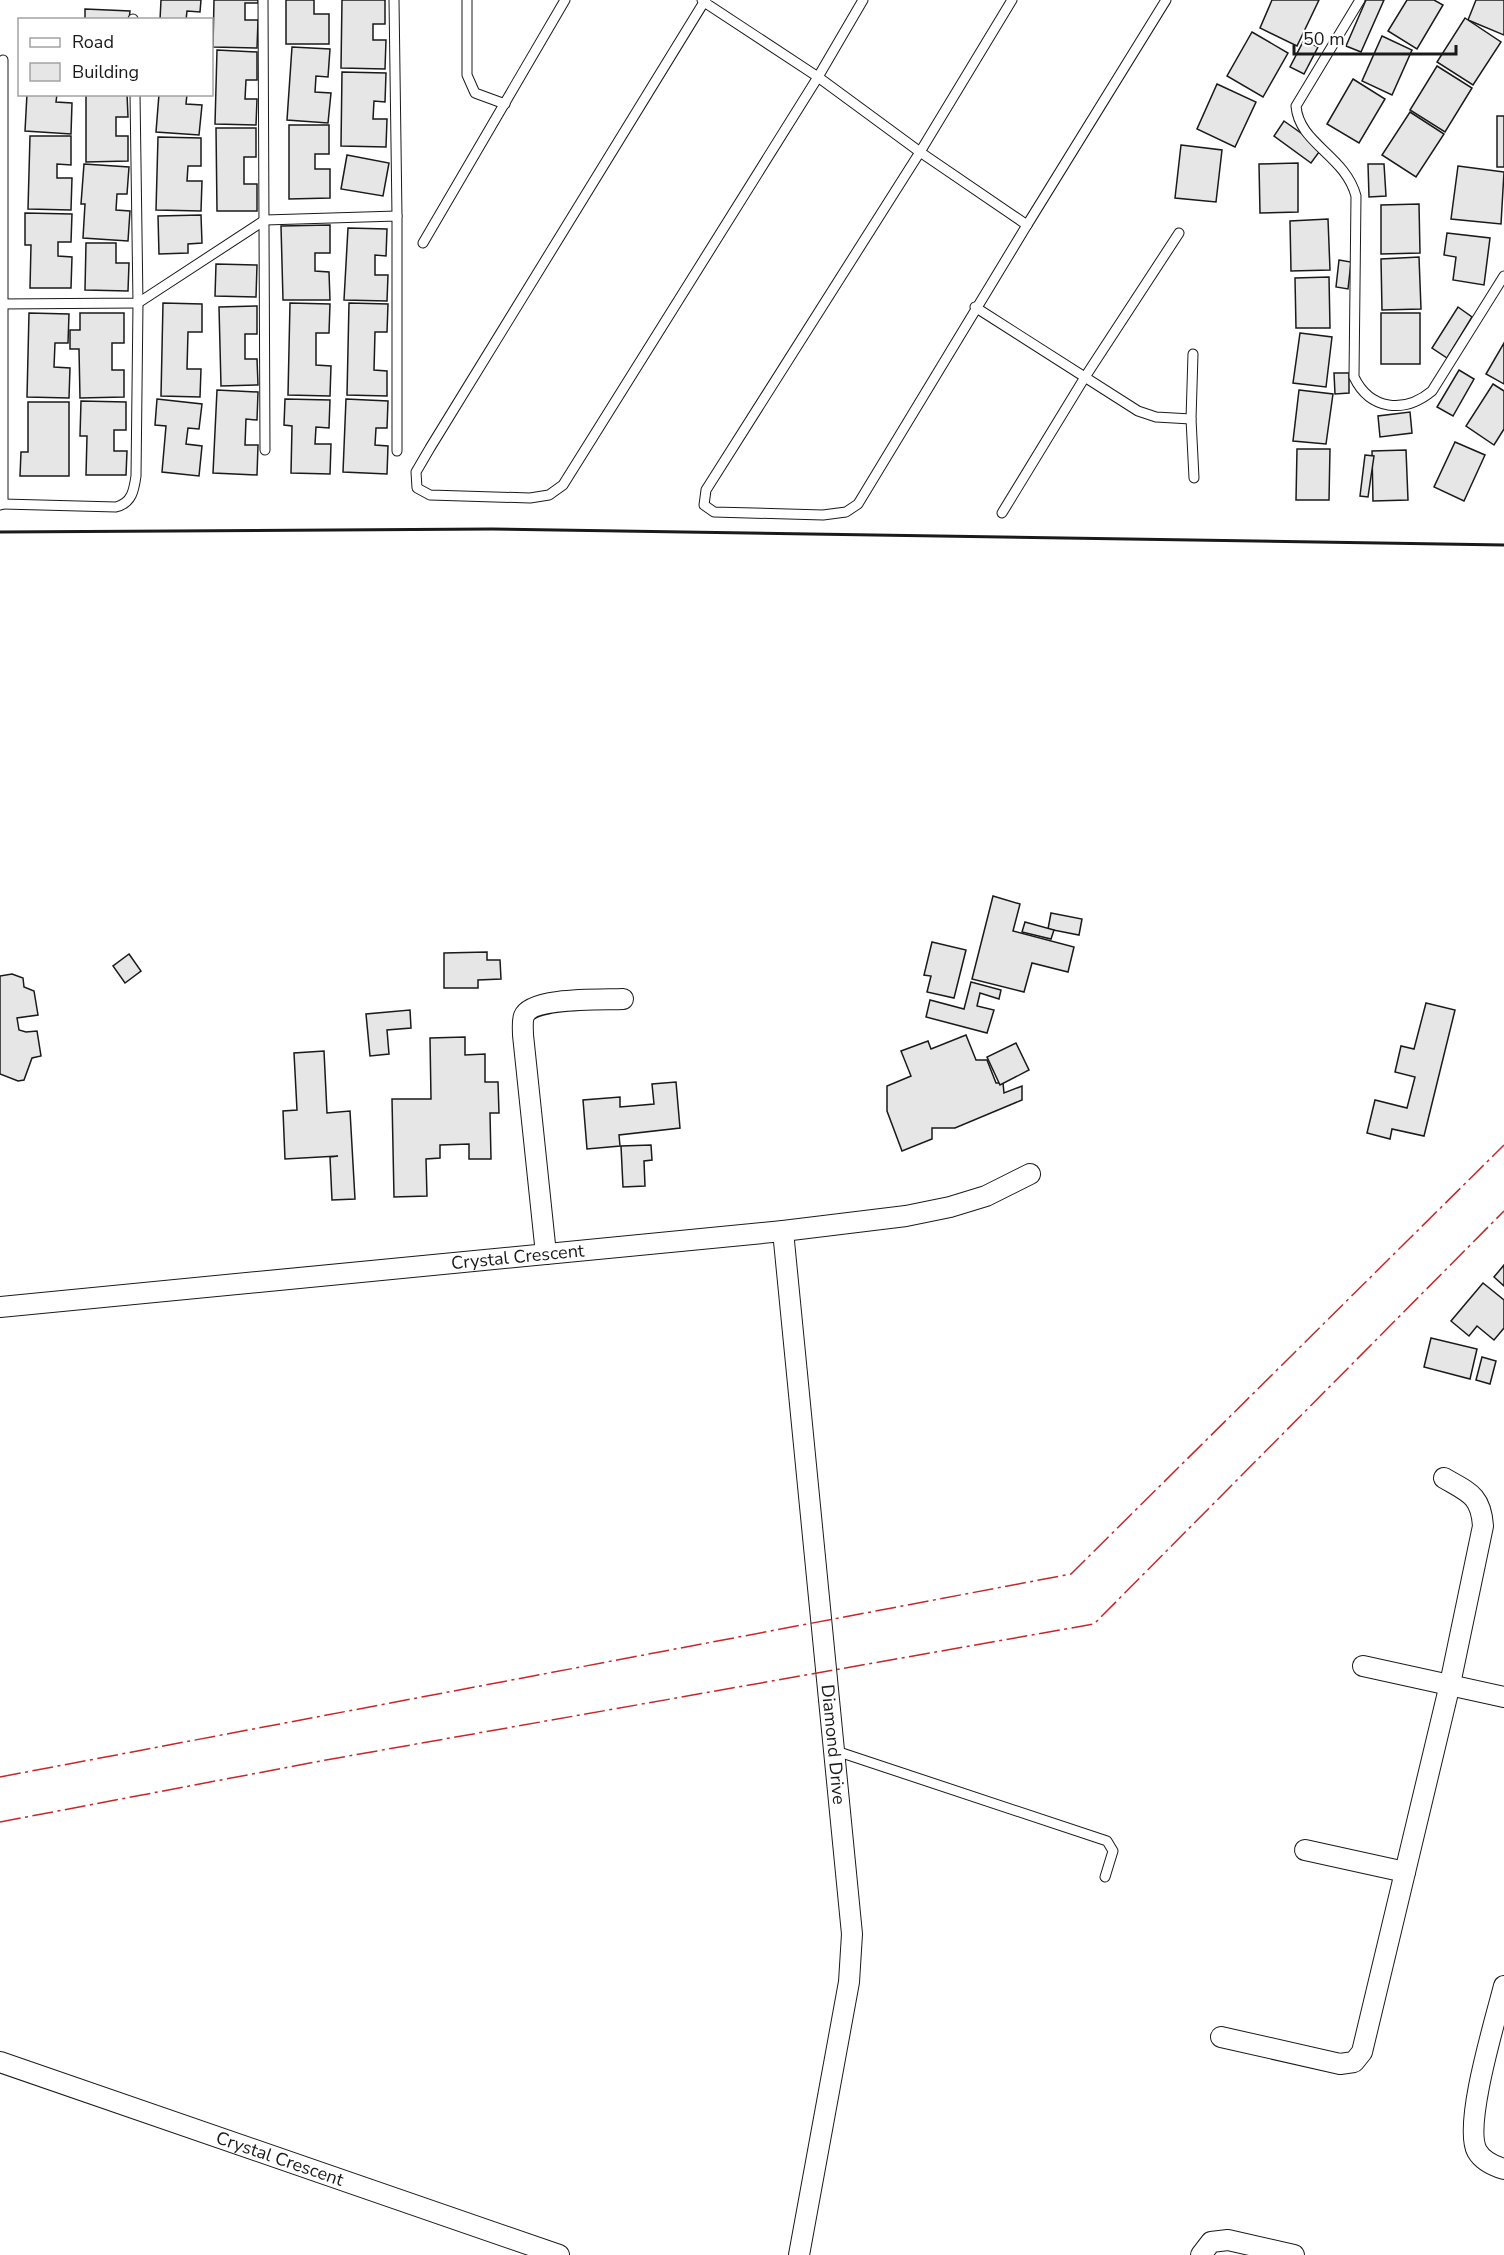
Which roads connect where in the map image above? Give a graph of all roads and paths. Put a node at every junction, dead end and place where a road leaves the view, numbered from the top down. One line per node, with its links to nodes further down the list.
1 (263, 0): 16 (lane)
2 (394, 0): 15 (lane)
3 (467, 0): 13 (lane)
4 (566, 0): 13 (lane)
5 (863, 0): 11 (lane)
6 (1012, 0): 14 (lane)
7 (1166, 0): 17 (lane)
8 (1360, 0): 20 (lane)
9 (704, 1): 11 (lane); 11 (lane)
10 (3, 60): 22 (lane)
11 (818, 77): 14 (lane)
12 (135, 96): 21 (lane)
13 (505, 104): 19 (lane)
14 (920, 152): 17 (lane); 23 (lane)
15 (397, 216): 16 (lane); 28 (lane)
16 (266, 220): 21 (lane); 27 (lane)
17 (1027, 225): 23 (lane)
18 (1179, 233): 25 (lane)
19 (423, 243)
20 (1504, 276)
21 (138, 303): 22 (lane); 30 (lane)
22 (1, 304): 30 (lane)
23 (975, 307): 25 (lane)
24 (1193, 354): 26 (lane)
25 (1085, 377): 26 (lane); 31 (lane)
26 (1191, 419): 29 (lane)
27 (265, 450)
28 (397, 451)
29 (1194, 478)
30 (1, 505)
31 (1002, 513)
32 (623, 999): 35 (street)
33 (1029, 1174): 34 (street, Crystal Crescent)
34 (783, 1231): 35 (street, Crystal Crescent); 41 (street, Diamond Drive)
35 (546, 1254): 36 (street, Crystal Crescent)
36 (0, 1307)
37 (1444, 1478): 39 (street)
38 (1363, 1666): 39 (street)
39 (1450, 1684): 40 (street); 43 (street)
40 (1504, 1697)
41 (836, 1751): 44 (lane); 50 (street, Diamond Drive)
42 (1305, 1850): 43 (street)
43 (1406, 1872): 46 (street)
44 (1105, 1877)
45 (1504, 1986): 48 (street)
46 (1221, 2037)
47 (0, 2062): 49 (street, Crystal Crescent)
48 (1504, 2169)
49 (559, 2255)
50 (799, 2255)
51 (1201, 2255): 52 (street)
52 (1294, 2255)

